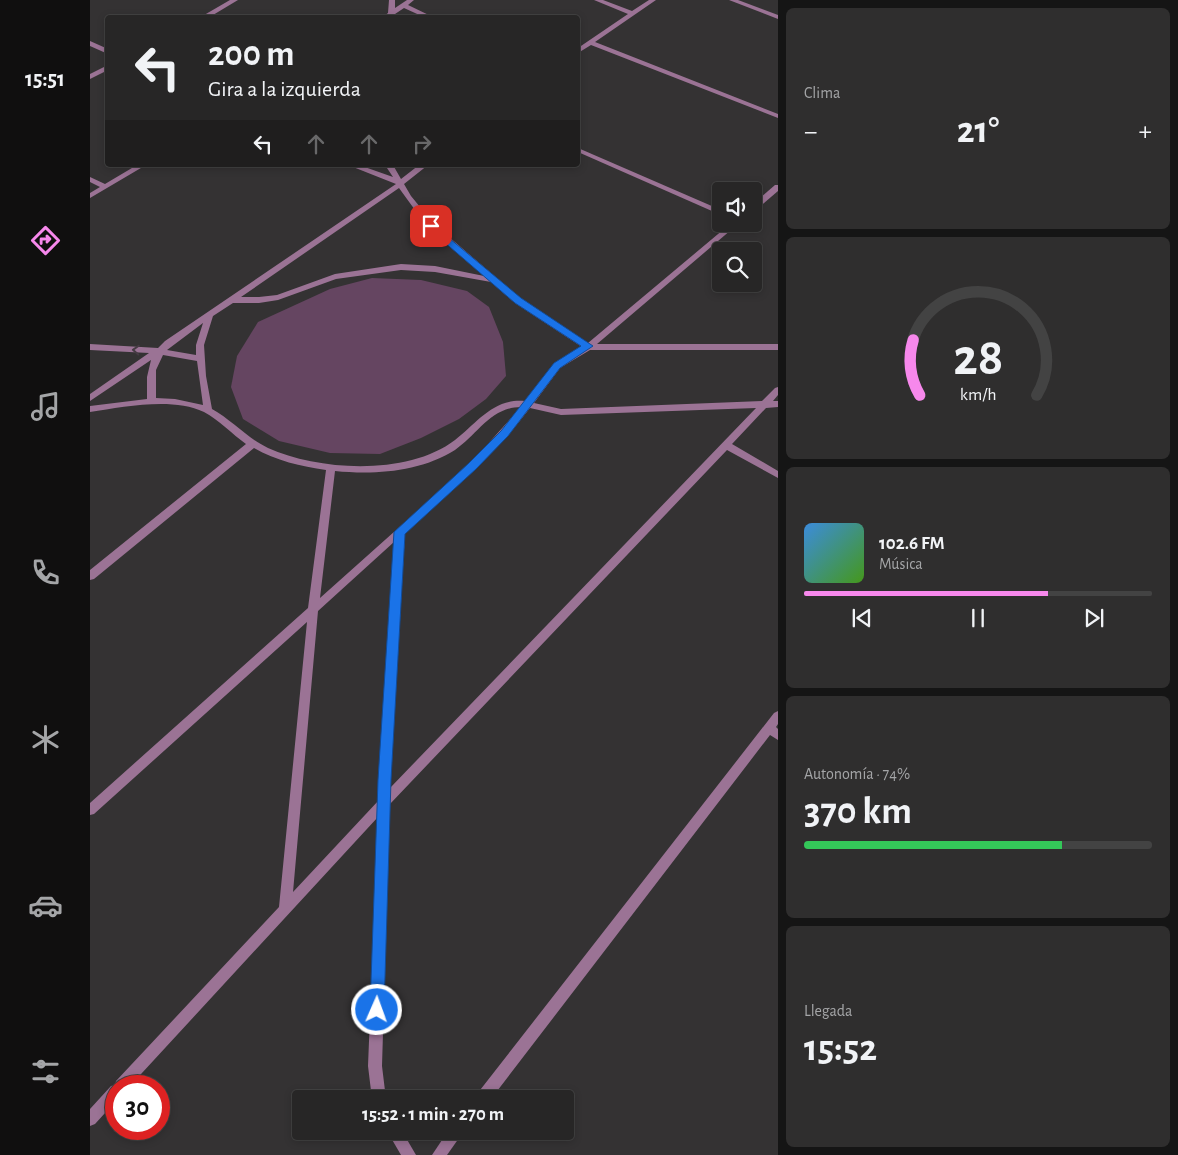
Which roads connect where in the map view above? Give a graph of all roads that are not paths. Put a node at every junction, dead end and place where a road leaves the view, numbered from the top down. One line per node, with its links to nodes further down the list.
1 (236, 0): 10 (street)
2 (392, 0): 8 (street)
3 (411, 0): 7 (street)
4 (596, 0): 9 (street)
5 (653, 0): 9 (street)
6 (732, 0): 13 (street)
7 (403, 5): 8 (street); 12 (street)
8 (391, 13): 11 (street)
9 (631, 13): 15 (street)
10 (208, 15)
11 (388, 15)
12 (425, 15)
13 (778, 17)
14 (90, 43): 16 (street)
15 (591, 43): 17 (street); 20 (street)
16 (105, 50)
17 (580, 50)
18 (105, 69): 19 (street)
19 (90, 77)
20 (778, 116)
21 (580, 151): 32 (street)
22 (139, 167): 28 (street)
23 (357, 167): 27 (street)
24 (390, 167): 27 (street)
25 (421, 167): 27 (street)
26 (90, 179): 28 (street)
27 (400, 184): 34 (street); 35 (street)
28 (105, 187): 30 (street)
29 (778, 187): 31 (street)
30 (90, 196)
31 (762, 200)
32 (712, 209)
33 (724, 232): 37 (street)
34 (494, 280): 35 (street); 37 (street)
35 (233, 300): 36 (street)
36 (209, 316): 40 (street); 41 (street)
37 (588, 346): 38 (street); 47 (street)
38 (778, 347)
39 (90, 348): 40 (street, one-way to 39)
40 (159, 351): 41 (street); 43 (street); 44 (street)
41 (201, 359): 49 (street)
42 (778, 390): 45 (street)
43 (90, 398)
44 (152, 401): 48 (street); 49 (street)
45 (766, 403): 46 (street); 47 (street); 51 (street)
46 (778, 404)
47 (526, 405): 52 (street); 54 (street)
48 (90, 409)
49 (208, 411): 50 (street)
50 (253, 444): 52 (street); 55 (street)
51 (726, 445): 53 (street); 59 (street)
52 (331, 467): 56 (street)
53 (778, 476)
54 (400, 532): 56 (street); 59 (street)
55 (90, 576)
56 (313, 610): 60 (street); 61 (street)
57 (778, 716): 58 (street)
58 (773, 732): 64 (street)
59 (384, 802): 61 (street); 63 (street)
60 (90, 810)
61 (285, 910): 62 (street)
62 (131, 1075)
63 (378, 1090)
64 (489, 1090)
65 (105, 1103): 66 (street)
66 (90, 1120)
67 (400, 1140): 69 (street)
68 (450, 1140): 70 (street)
69 (409, 1155)
70 (439, 1155)

